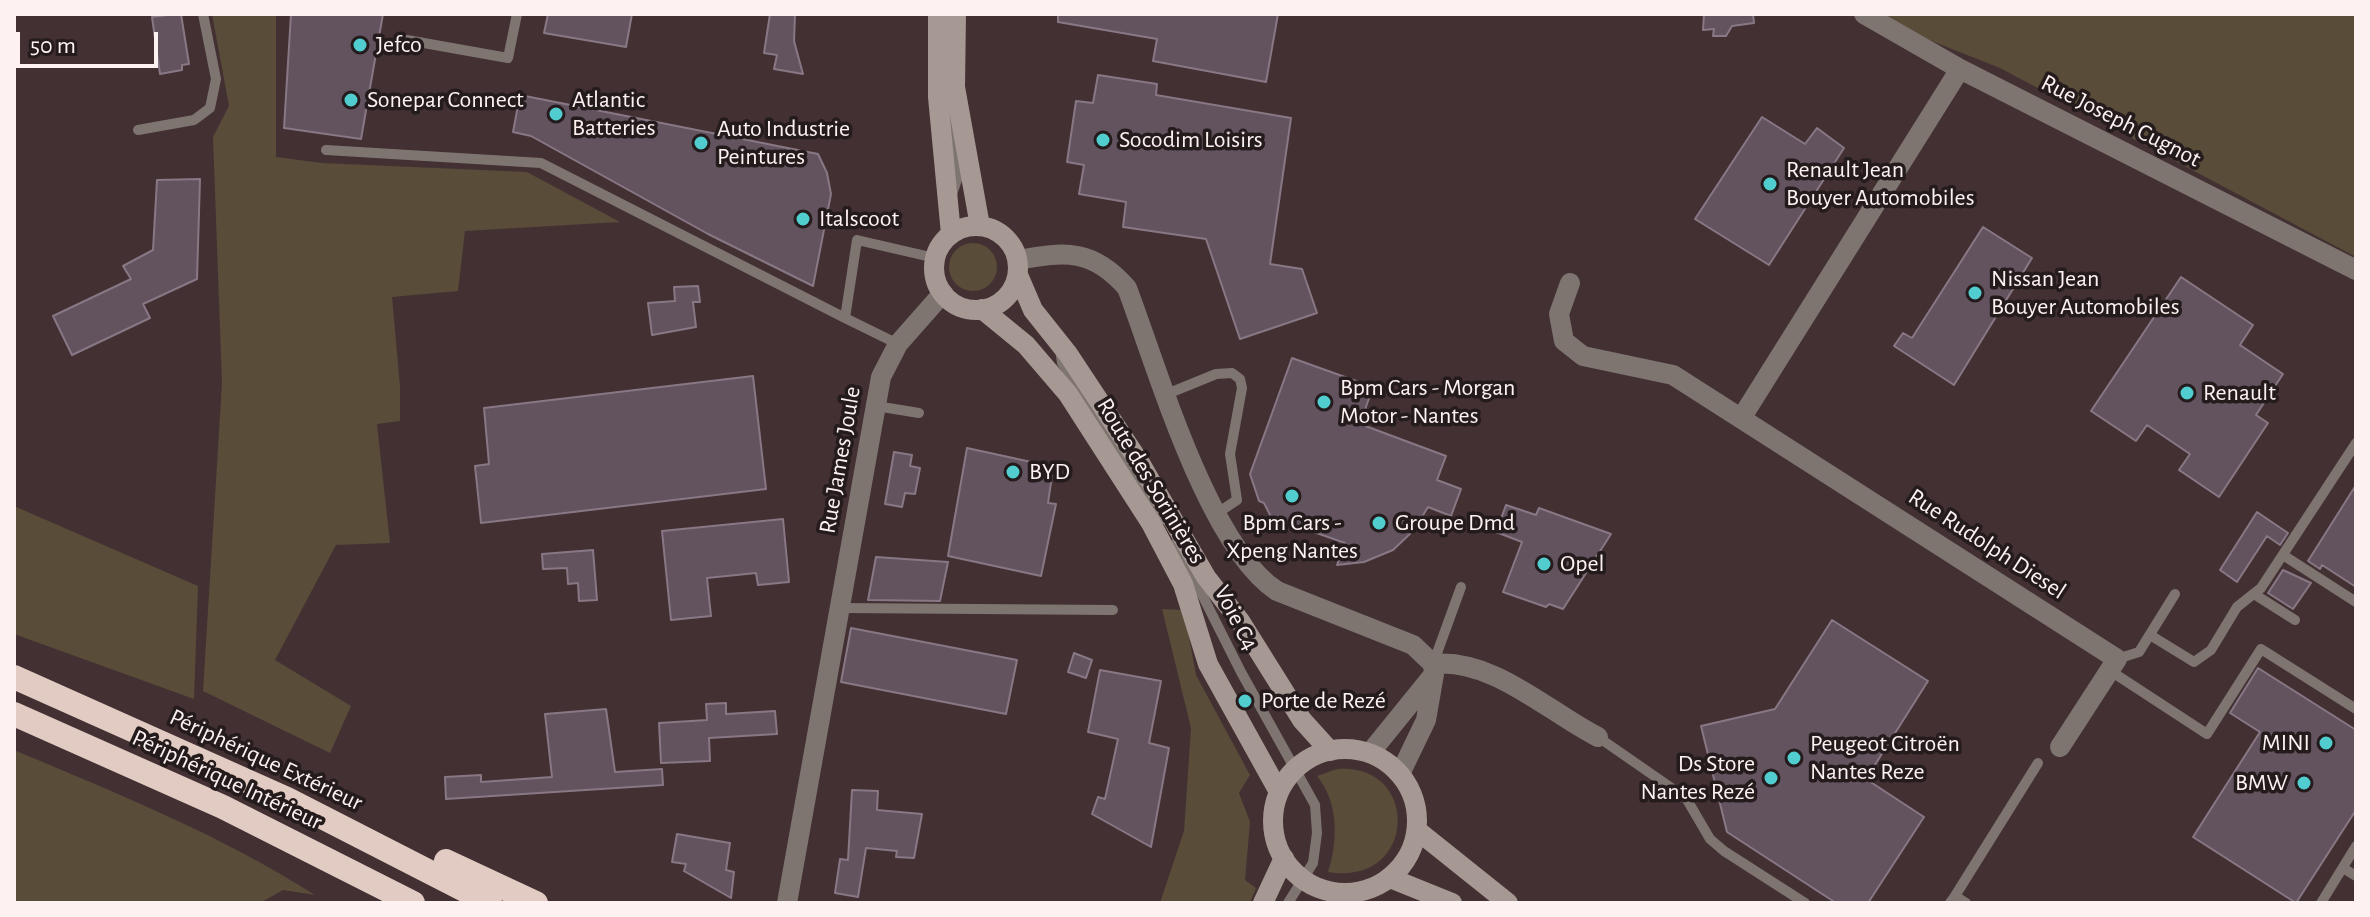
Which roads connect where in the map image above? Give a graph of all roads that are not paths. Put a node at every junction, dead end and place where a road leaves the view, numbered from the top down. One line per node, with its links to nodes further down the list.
1 (203, 14): 9 (lane)
2 (517, 14): 7 (lane)
3 (938, 14): 13 (main road)
4 (949, 14): 11 (lane)
5 (956, 14): 12 (main road)
6 (1864, 14): 8 (street, Rue Joseph Cugnot)
7 (407, 40)
8 (1960, 69): 18 (street, Rue Joseph Cugnot); 30 (street)
9 (138, 130)
10 (326, 150): 22 (lane)
11 (958, 177): 12 (lane); 13 (lane)
12 (972, 198): 14 (main road)
13 (949, 202): 15 (main road)
14 (980, 226): 15 (main road); 17 (main road, Route des Sorinières)
15 (951, 234): 16 (main road)
16 (935, 258): 20 (main road); 22 (lane)
17 (1018, 268): 21 (main road); 23 (main road, Route des Sorinières); 27 (street)
18 (2356, 270)
19 (1570, 283): 30 (street, Rue Rudolph Diesel)
20 (943, 293): 21 (main road, Route des Sorinières); 24 (street, Rue James Joule)
21 (982, 309): 25 (main road, Route des Sorinières)
22 (845, 318): 24 (lane)
23 (1059, 341): 26 (lane, Voie C4); 49 (main road, Route des Sorinières)
24 (898, 344): 28 (street, Rue James Joule)
25 (1026, 345): 26 (lane); 54 (main road, Route des Sorinières)
26 (1062, 363): 52 (lane, Voie C4)
27 (1167, 394): 32 (street); 32 (lane)
28 (876, 406): 29 (lane); 38 (street, Rue James Joule)
29 (919, 413)
30 (1742, 417): 42 (street, Rue Rudolph Diesel)
31 (2356, 443): 33 (lane)
32 (1216, 514): 43 (street)
33 (2283, 555): 36 (lane); 37 (lane)
34 (1461, 587): 43 (lane)
35 (2175, 594): 41 (lane)
36 (2254, 594): 40 (lane); 41 (lane)
37 (2356, 602)
38 (840, 608): 39 (lane); 68 (street, Rue James Joule)
39 (1113, 610)
40 (2295, 620)
41 (2150, 635): 42 (lane)
42 (2113, 664): 45 (lane); 48 (street)
43 (1433, 669): 47 (street); 50 (street); 53 (street)
44 (14, 677): 57 (highway, Périphérique Extérieur)
45 (2356, 709)
46 (14, 714): 65 (highway, Périphérique Intérieur)
47 (1598, 737): 73 (lane)
48 (2060, 747)
49 (1330, 751): 50 (main road); 52 (main road)
50 (1370, 753): 53 (main road)
51 (2038, 763): 64 (lane)
52 (1296, 769): 54 (main road); 62 (lane, Voie C4)
53 (1400, 774): 55 (main road)
54 (1279, 792): 58 (main road)
55 (1418, 831): 61 (main road); 72 (main road)
56 (2356, 846): 59 (lane)
57 (386, 848): 66 (highway, Périphérique Extérieur); 67 (highway)
58 (1284, 858): 62 (main road); 69 (main road)
59 (2343, 868): 60 (lane); 75 (lane)
60 (2356, 876)
61 (1390, 878): 63 (main road); 71 (main road)
62 (1304, 880): 63 (main road); 70 (lane, Voie C4)
63 (1332, 898)
64 (1952, 900): 74 (lane)
65 (412, 903)
66 (490, 903)
67 (536, 903)
68 (787, 903)
69 (1263, 903)
70 (1288, 903)
71 (1452, 903)
72 (1508, 903)
73 (1805, 903)
74 (1966, 903)
75 (2321, 903)

